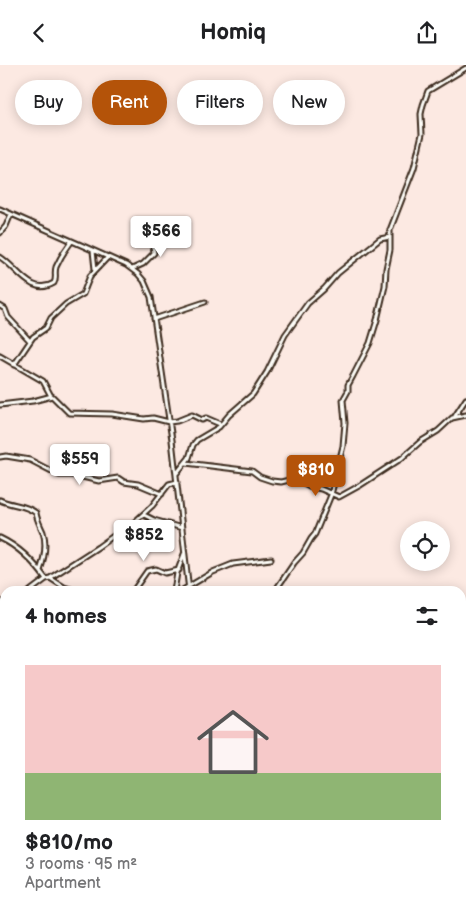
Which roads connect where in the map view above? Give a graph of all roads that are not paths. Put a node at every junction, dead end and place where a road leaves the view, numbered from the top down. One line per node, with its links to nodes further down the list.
1 (466, 68): 6 (street)
2 (0, 209): 3 (street)
3 (11, 213): 4 (street); 7 (street)
4 (0, 233)
5 (145, 236): 12 (street)
6 (390, 237): 25 (street); 31 (street)
7 (71, 242): 8 (street); 9 (street)
8 (93, 251): 10 (street); 11 (street)
9 (0, 257)
10 (108, 257): 11 (street); 12 (street)
11 (95, 269): 16 (street)
12 (132, 269): 15 (street)
13 (206, 302): 15 (street)
14 (0, 306): 16 (street)
15 (154, 319): 24 (street)
16 (30, 341): 18 (street)
17 (0, 356): 18 (street)
18 (14, 365): 19 (street)
19 (52, 396): 21 (street); 24 (street)
20 (466, 399): 23 (street)
21 (0, 405)
22 (466, 415): 23 (street)
23 (455, 416): 31 (street)
24 (169, 422): 25 (street); 28 (street)
25 (220, 424): 27 (street)
26 (0, 457): 30 (street)
27 (185, 463): 28 (street); 31 (street)
28 (176, 474): 29 (street)
29 (177, 482): 30 (street); 34 (street)
30 (162, 494): 33 (street)
31 (332, 495): 48 (street)
32 (0, 501): 39 (street)
33 (144, 515): 34 (street); 40 (street)
34 (182, 528): 36 (street)
35 (0, 538): 39 (street)
36 (185, 551): 38 (street); 46 (street)
37 (271, 559): 47 (street)
38 (179, 569): 44 (street); 45 (street)
39 (40, 571): 41 (street)
40 (50, 578): 41 (street); 43 (street)
41 (46, 579): 42 (street)
42 (37, 586)
43 (62, 586)
44 (137, 586)
45 (175, 586)
46 (188, 586)
47 (194, 586)
48 (278, 586)

